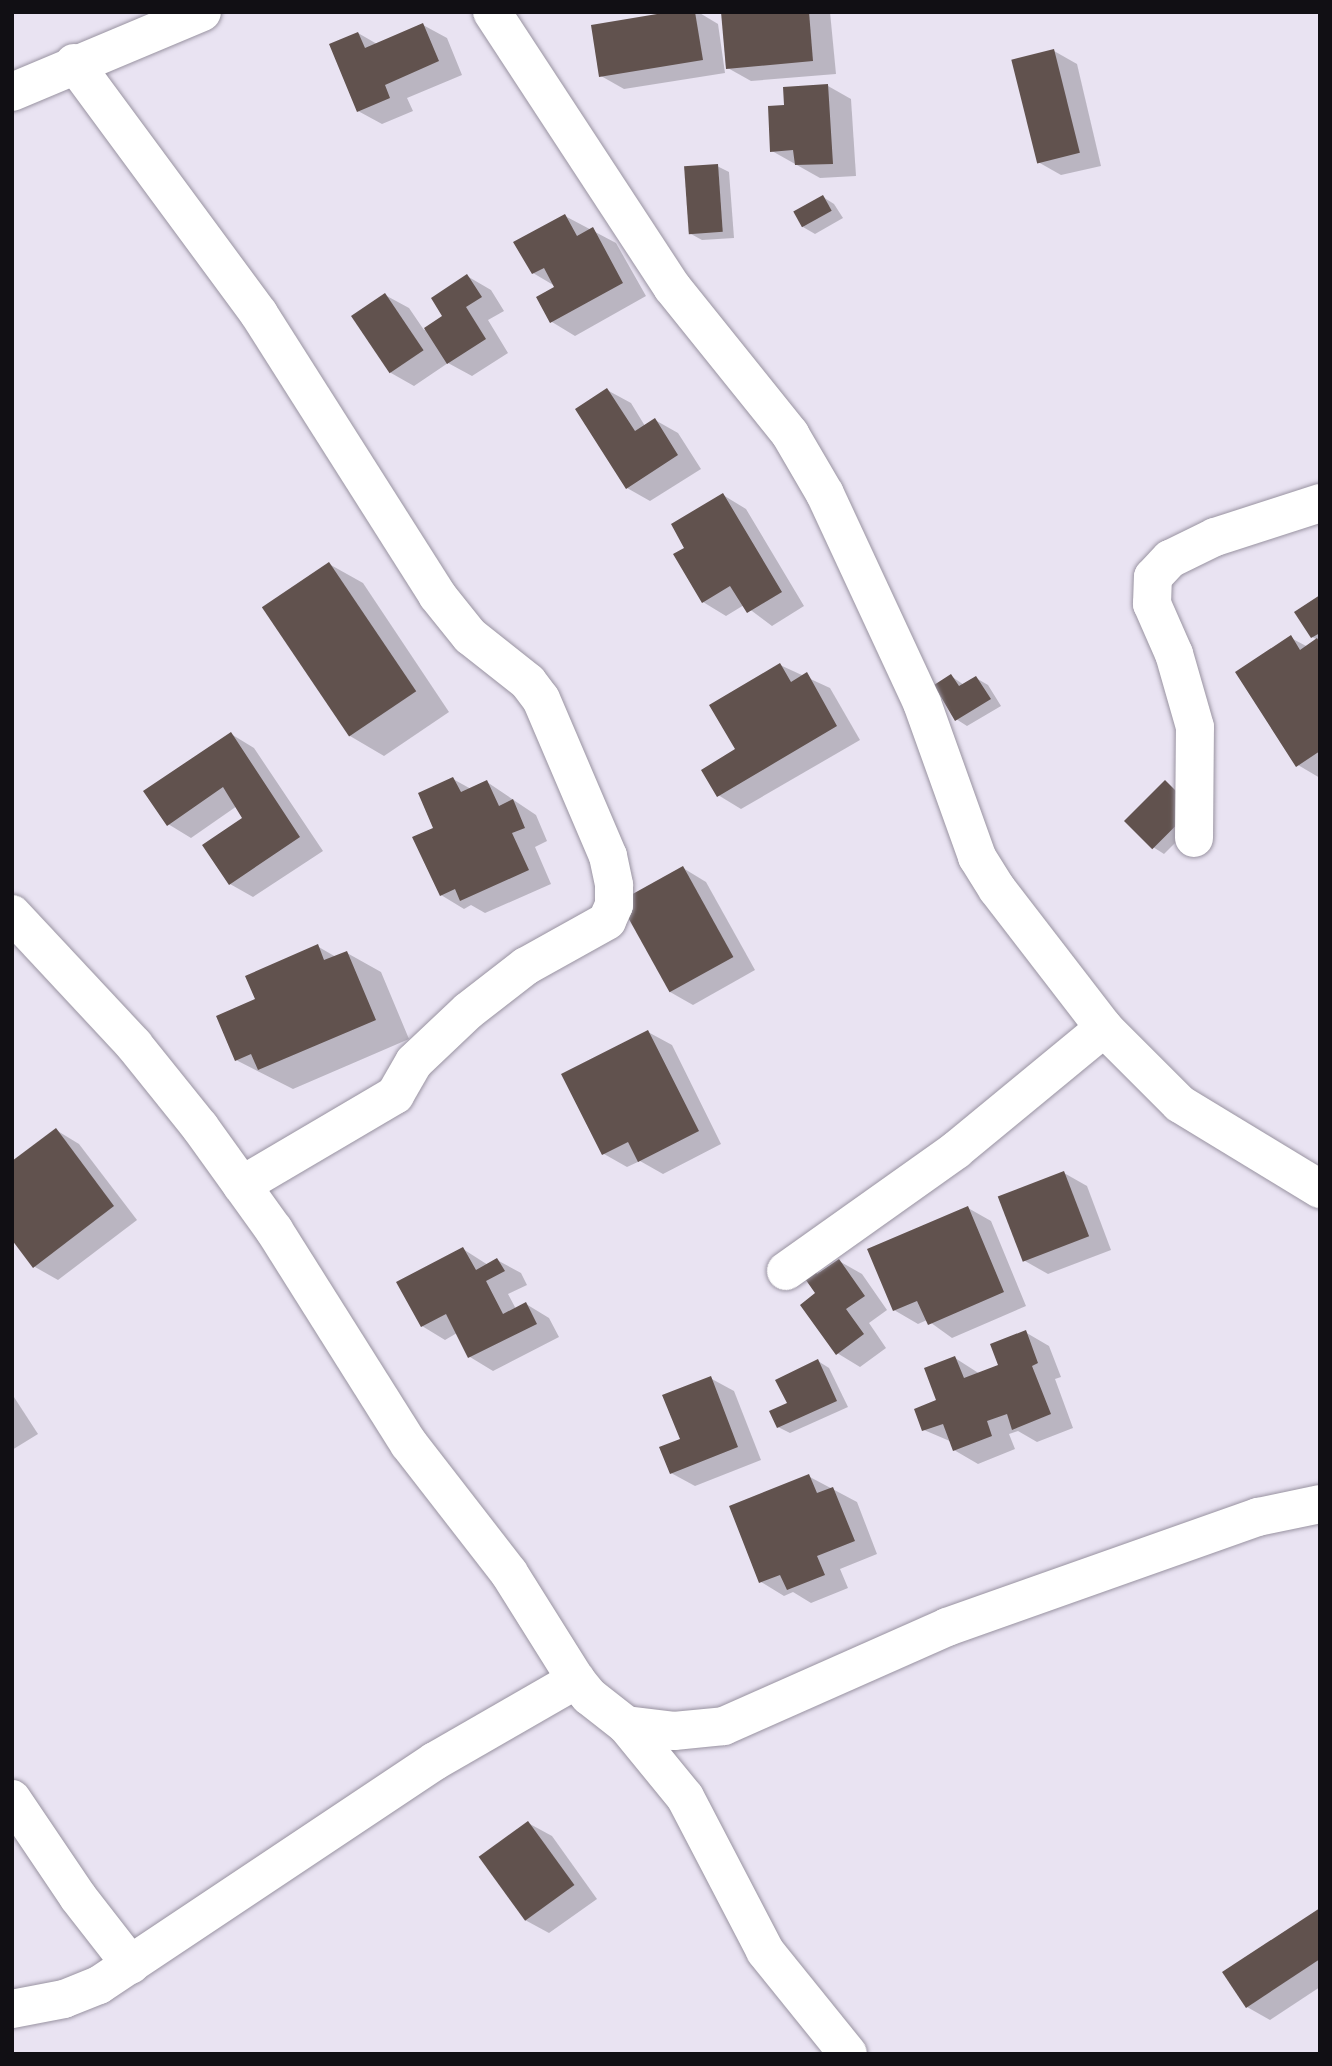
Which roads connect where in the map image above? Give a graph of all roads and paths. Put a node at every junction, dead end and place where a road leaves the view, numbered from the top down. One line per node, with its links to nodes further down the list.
1 (202, 12): 3 (street)
2 (492, 12): 8 (street)
3 (74, 63): 4 (street); 9 (street)
4 (12, 92)
5 (1320, 503): 6 (street)
6 (1194, 838)
7 (12, 914): 9 (street)
8 (1104, 1028): 10 (street); 11 (street)
9 (242, 1185): 13 (street)
10 (1320, 1189)
11 (786, 1271)
12 (1320, 1504): 14 (street)
13 (576, 1680): 14 (street); 16 (street)
14 (626, 1725): 18 (street)
15 (12, 1799): 16 (street)
16 (131, 1965): 17 (street)
17 (12, 2009)
18 (848, 2054)

